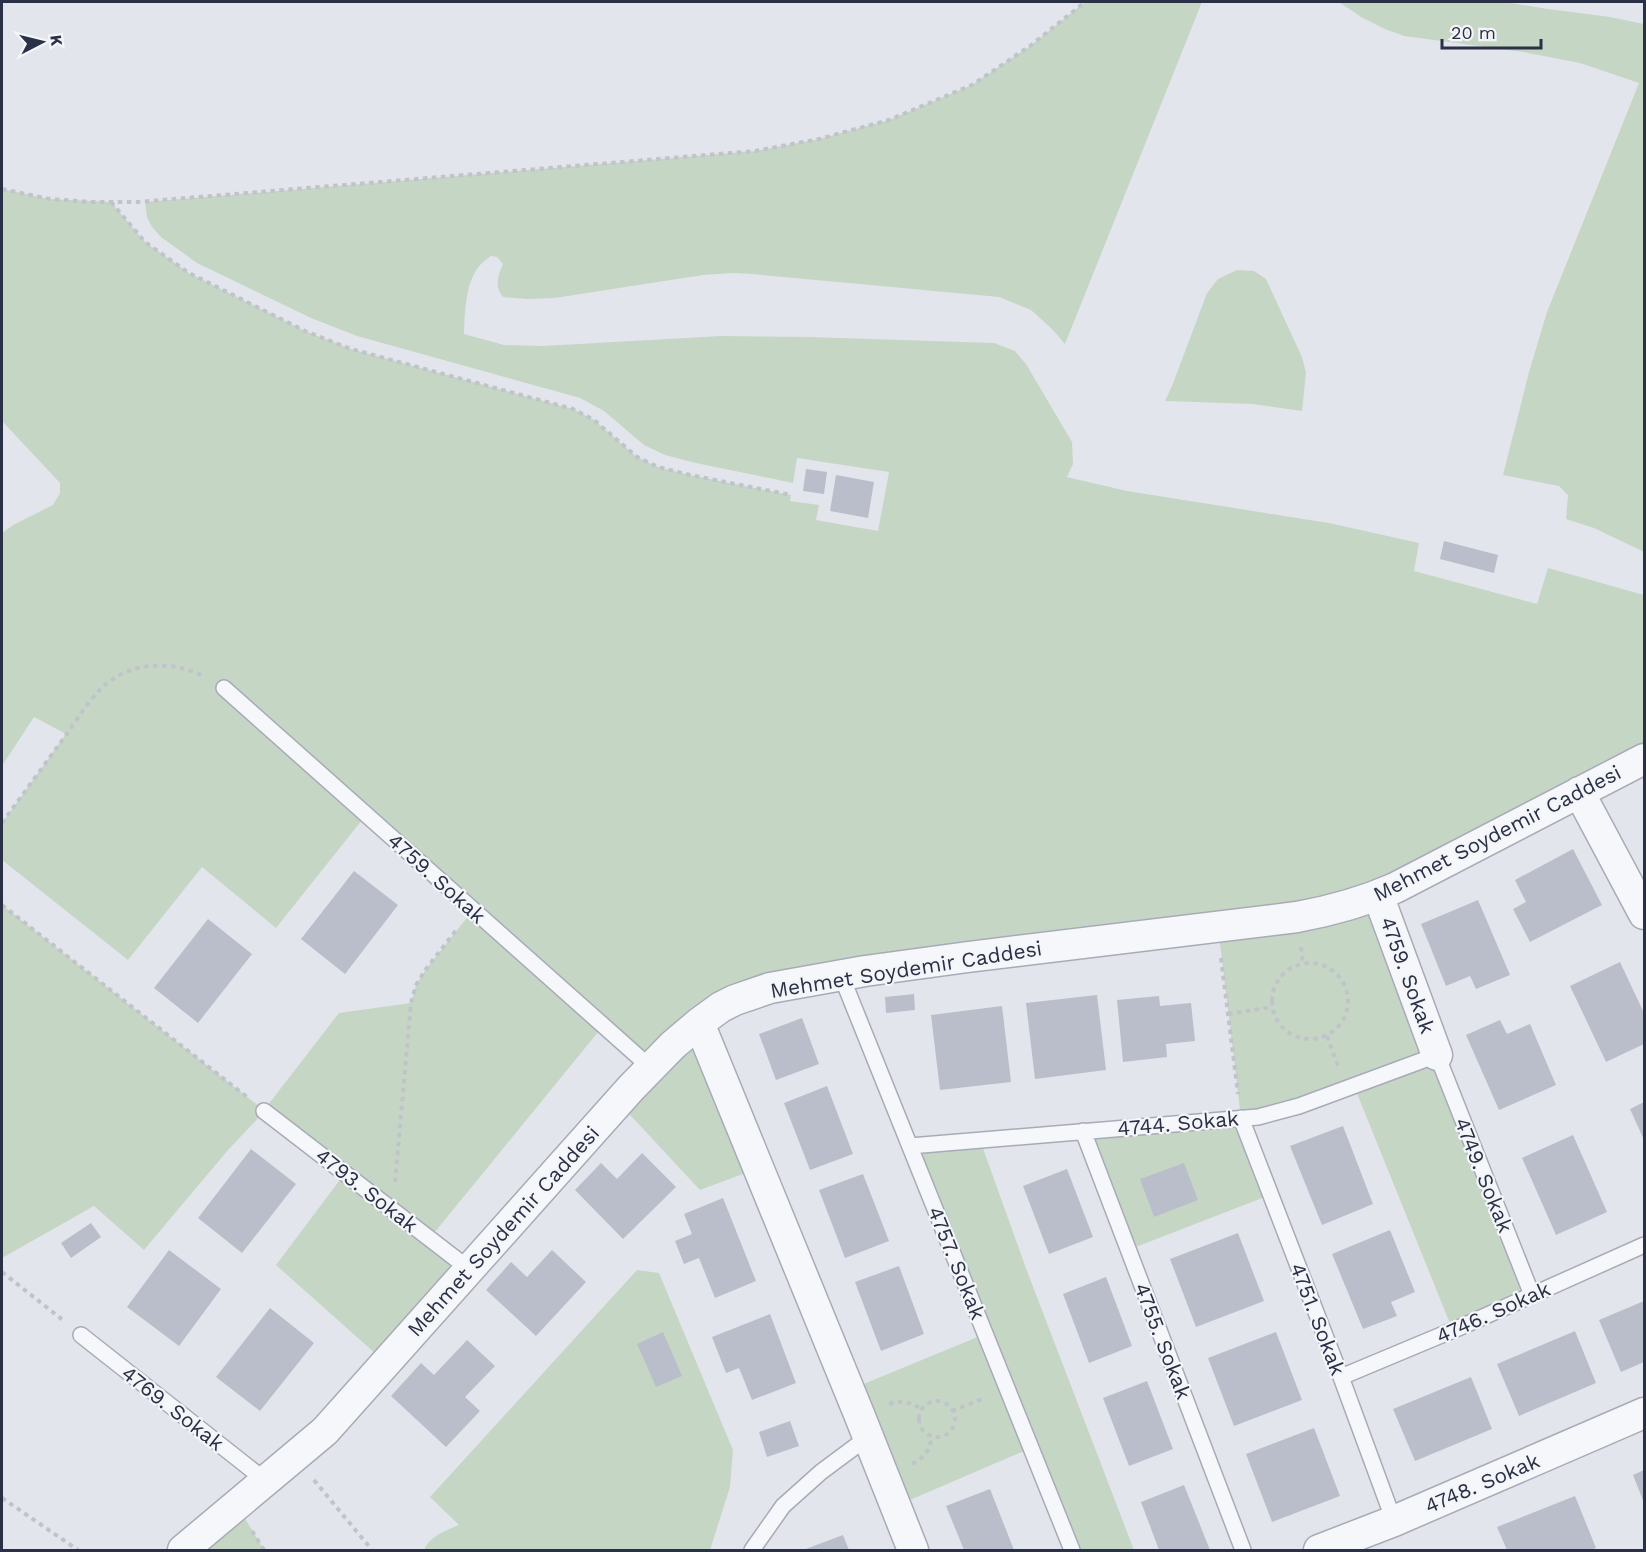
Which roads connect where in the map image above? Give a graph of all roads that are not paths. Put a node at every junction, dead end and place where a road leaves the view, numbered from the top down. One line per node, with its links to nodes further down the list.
1 (224, 688): 9 (lane, 4759. Sokak)
2 (1644, 759): 3 (street, Mehmet Soydemir Caddesi)
3 (1579, 792): 4 (street, Mehmet Soydemir Caddesi); 5 (street)
4 (1378, 895): 6 (street, Mehmet Soydemir Caddesi); 8 (street, 4759. Sokak)
5 (1644, 914)
6 (842, 975): 7 (street, Mehmet Soydemir Caddesi); 13 (lane, 4757. Sokak)
7 (699, 1023): 9 (street, Mehmet Soydemir Caddesi); 20 (street)
8 (1437, 1055): 11 (lane, 4744. Sokak); 16 (lane, 4749. Sokak)
9 (651, 1068): 15 (street, Mehmet Soydemir Caddesi)
10 (264, 1110): 15 (lane, 4793. Sokak)
11 (1241, 1118): 12 (lane, 4744. Sokak); 18 (lane, 4751. Sokak)
12 (1083, 1131): 13 (lane, 4744. Sokak); 28 (lane, 4755. Sokak)
13 (910, 1146): 27 (lane, 4757. Sokak)
14 (1644, 1245): 16 (lane, 4746. Sokak)
15 (469, 1269): 21 (street, Mehmet Soydemir Caddesi)
16 (1532, 1295): 18 (lane, 4746. Sokak)
17 (81, 1335): 21 (lane, 4769. Sokak)
18 (1341, 1377): 22 (lane, 4751. Sokak)
19 (1644, 1413): 22 (street, 4748. Sokak)
20 (868, 1437): 25 (lane); 26 (street)
21 (266, 1481): 24 (street, Mehmet Soydemir Caddesi)
22 (1394, 1521): 23 (street, 4748. Sokak)
23 (1351, 1545): 29 (street, 4748. Sokak)
24 (183, 1551)
25 (752, 1551)
26 (913, 1551)
27 (1072, 1551)
28 (1243, 1551)
29 (1319, 1551)

